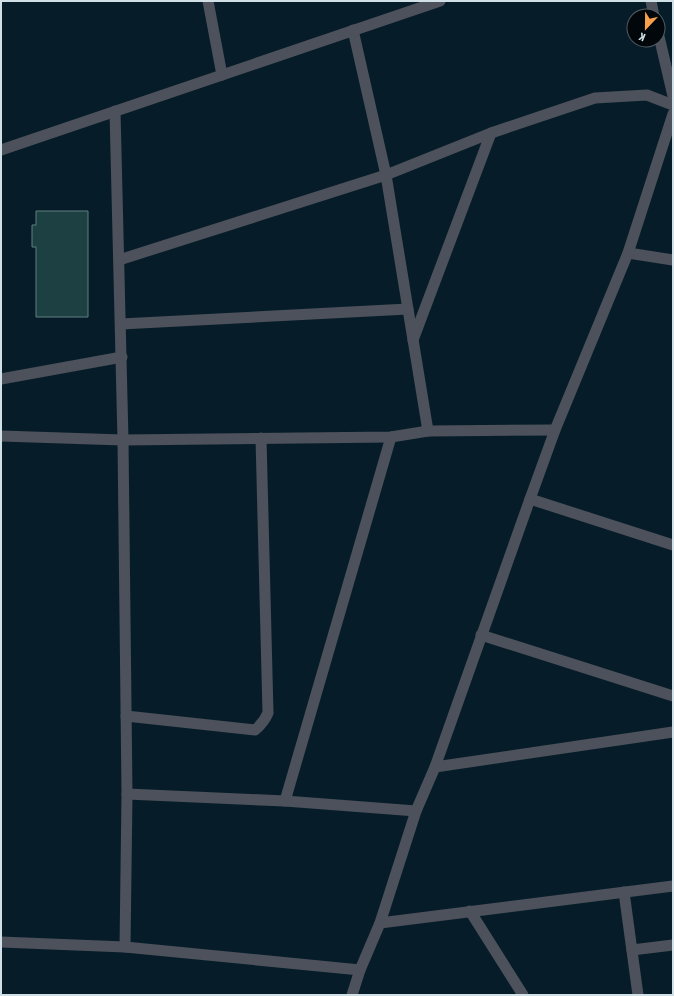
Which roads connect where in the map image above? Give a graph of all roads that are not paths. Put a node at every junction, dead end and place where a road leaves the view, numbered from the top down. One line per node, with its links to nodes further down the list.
1 (208, 1): 5 (street)
2 (440, 1): 3 (street)
3 (353, 30): 5 (street); 12 (street)
4 (662, 48): 6 (street)
5 (222, 75): 8 (street)
6 (673, 96)
7 (673, 105): 10 (street)
8 (115, 111): 11 (street); 14 (street)
9 (673, 114): 13 (street)
10 (491, 132): 12 (street); 18 (street)
11 (1, 150)
12 (386, 175): 14 (street); 16 (street)
13 (628, 252): 15 (street); 21 (street)
14 (119, 260): 17 (street)
15 (673, 260)
16 (408, 309): 17 (street); 18 (street)
17 (121, 324): 19 (street)
18 (413, 340): 22 (street)
19 (122, 357): 20 (street); 26 (street)
20 (1, 379)
21 (555, 430): 22 (street); 27 (street)
22 (428, 431): 24 (street)
23 (1, 436): 26 (street)
24 (391, 437): 25 (street); 35 (street)
25 (261, 438): 26 (street); 31 (street)
26 (123, 440): 31 (street)
27 (530, 499): 28 (street); 29 (street)
28 (673, 545)
29 (482, 635): 30 (street); 33 (street)
30 (673, 696)
31 (126, 716): 34 (street)
32 (673, 732): 33 (street)
33 (435, 767): 36 (street)
34 (127, 794): 35 (street); 43 (street)
35 (285, 801): 36 (street)
36 (416, 811): 40 (street)
37 (673, 886): 38 (street)
38 (624, 892): 39 (street); 44 (street)
39 (470, 911): 40 (street); 47 (street)
40 (380, 923): 45 (street)
41 (1, 942): 43 (street)
42 (673, 945): 44 (street)
43 (125, 947): 45 (street)
44 (632, 950): 48 (street)
45 (360, 970): 46 (street)
46 (352, 995)
47 (523, 995)
48 (638, 995)

